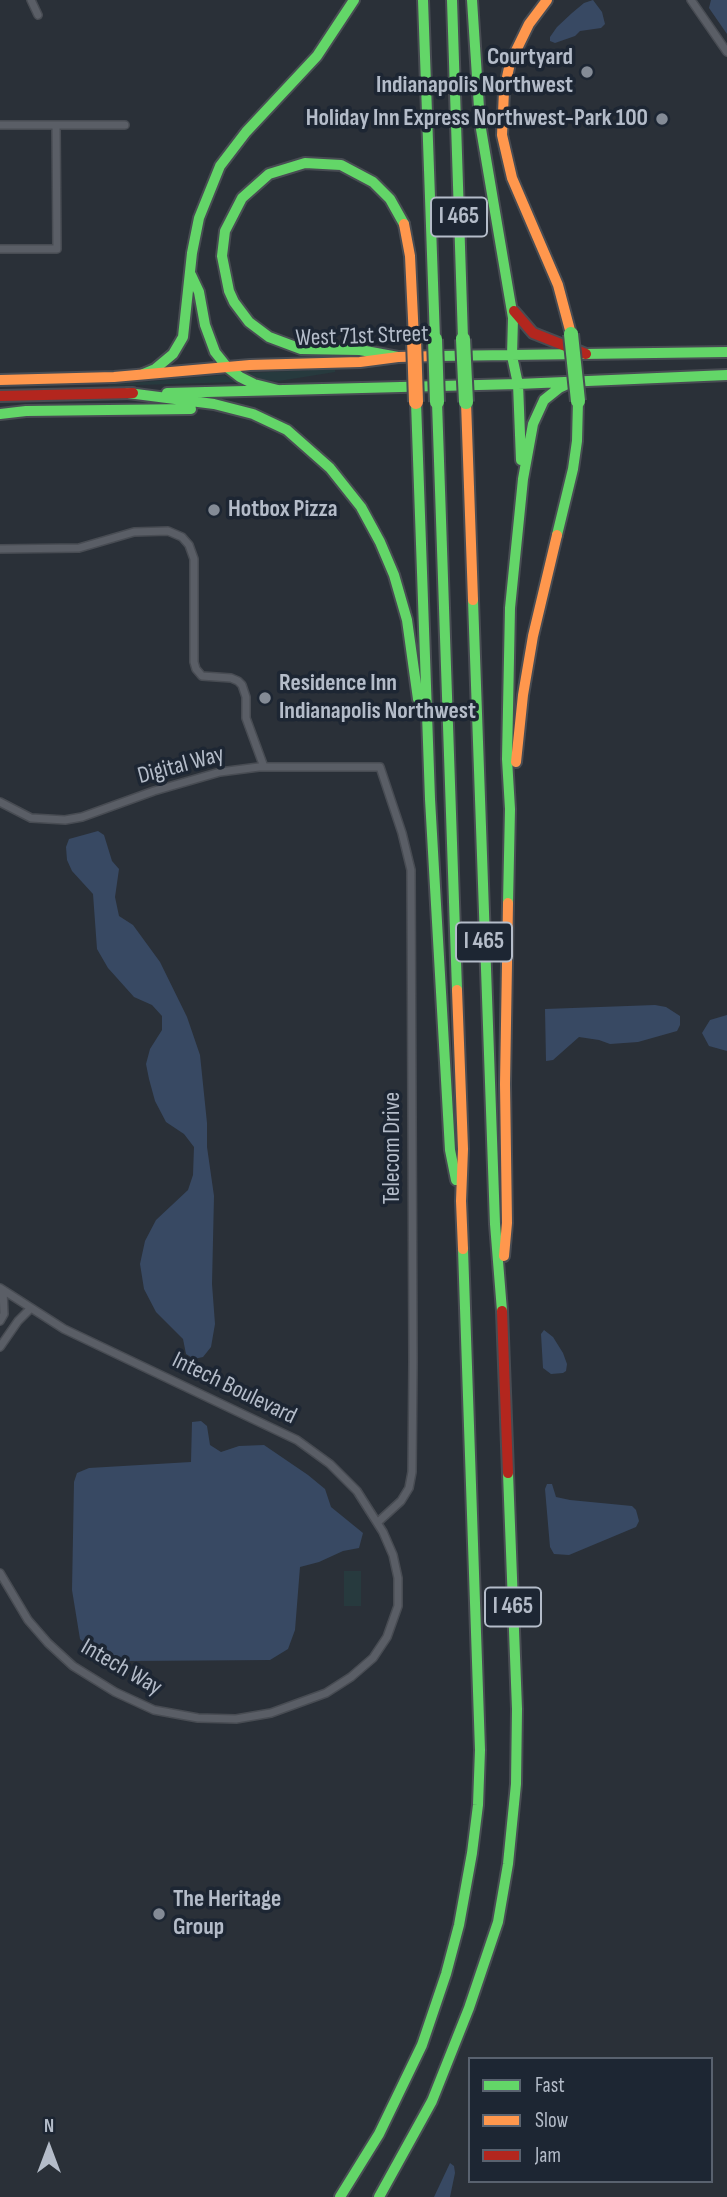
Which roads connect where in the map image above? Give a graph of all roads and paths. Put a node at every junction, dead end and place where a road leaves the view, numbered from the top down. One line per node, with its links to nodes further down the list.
1 (31, 0): 8 (street)
2 (354, 0): 14 (main road)
3 (423, 0): 38 (main road, I 465, bridge)
4 (452, 0): 40 (main road, I 465, bridge)
5 (472, 0): 15 (main road)
6 (547, 0): 37 (main road, bridge)
7 (691, 0): 9 (street)
8 (38, 15)
9 (727, 52)
10 (0, 125): 11 (street)
11 (56, 125): 12 (street); 13 (street)
12 (125, 125)
13 (0, 249)
14 (191, 275): 20 (main road); 21 (main road)
15 (511, 303): 17 (main road); 18 (main road)
16 (727, 352): 17 (main road, West 71st Street)
17 (586, 354): 18 (main road, West 71st Street)
18 (512, 356): 19 (main road, West 71st Street); 25 (main road)
19 (398, 357): 20 (main road, West 71st Street); 35 (main road, bridge)
20 (228, 367): 21 (main road, West 71st Street); 26 (main road)
21 (143, 374): 23 (main road, West 71st Street)
22 (727, 375): 24 (main road, West 71st Street)
23 (0, 380)
24 (572, 382): 25 (main road, West 71st Street); 31 (main road)
25 (518, 384): 26 (main road, West 71st Street); 31 (main road)
26 (278, 390): 27 (main road, West 71st Street)
27 (128, 393): 28 (main road, West 71st Street); 30 (main road)
28 (0, 396)
29 (0, 414): 30 (main road)
30 (310, 449): 35 (main road)
31 (523, 479): 37 (main road)
32 (0, 549): 33 (street)
33 (264, 767): 34 (street, Digital Way); 36 (street, Digital Way)
34 (380, 767): 44 (street, Telecom Drive)
35 (430, 799): 38 (main road)
36 (0, 802)
37 (510, 809): 40 (main road)
38 (461, 1202): 47 (main road, I 465)
39 (2, 1289): 41 (street, Intech Boulevard); 42 (street)
40 (501, 1290): 48 (main road, I 465)
41 (30, 1309): 43 (street); 44 (street, Intech Boulevard)
42 (0, 1321)
43 (0, 1347)
44 (378, 1522): 46 (street, Intech Boulevard)
45 (0, 1573): 46 (street, Intech Way)
46 (398, 1578)
47 (340, 2197)
48 (379, 2197)

